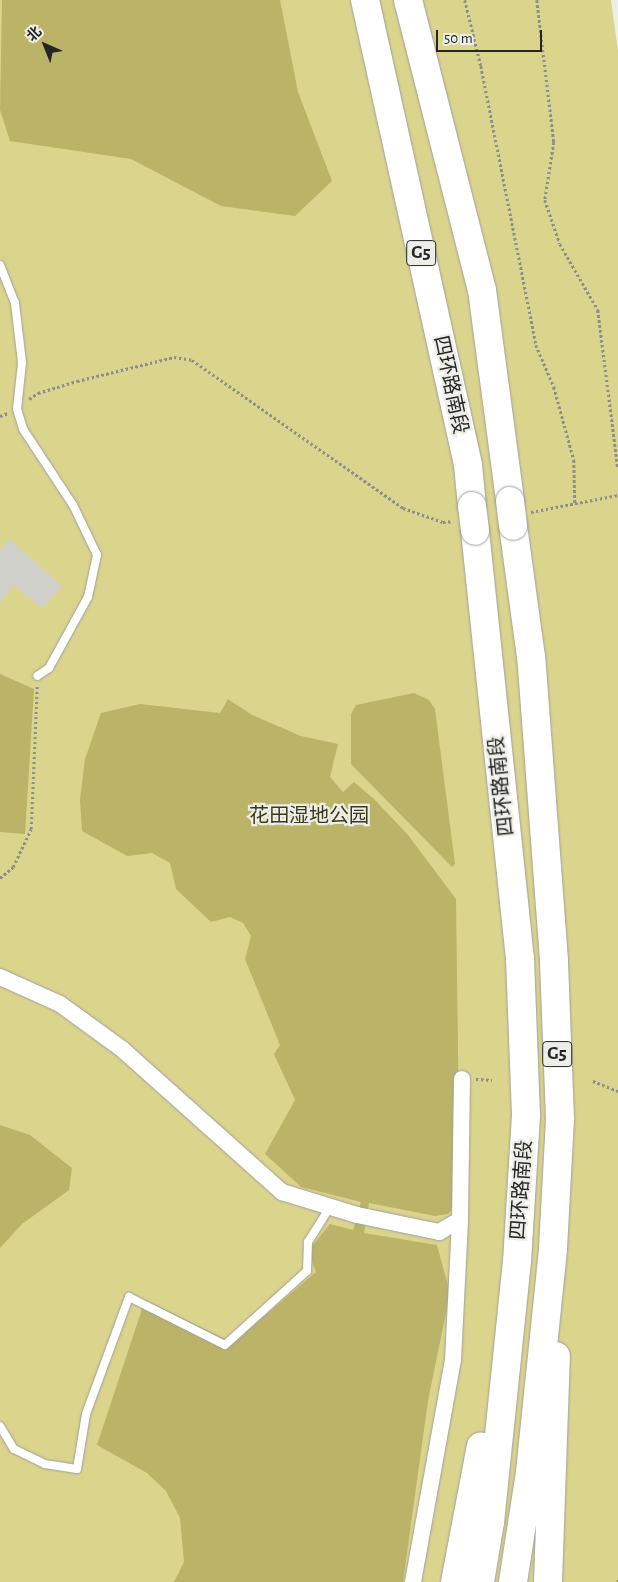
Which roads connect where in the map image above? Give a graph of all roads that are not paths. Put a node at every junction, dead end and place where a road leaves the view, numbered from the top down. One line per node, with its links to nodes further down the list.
1 (365, 0): 10 (highway, 四环路南段 / G5)
2 (408, 0): 9 (highway, 四环路南段 / G5)
3 (0, 265): 4 (lane)
4 (37, 676)
5 (0, 977): 7 (street)
6 (462, 1079): 8 (street)
7 (330, 1207): 8 (street); 11 (lane)
8 (460, 1220): 12 (street)
9 (553, 1248): 15 (highway, 四环路南段 / G5); 16 (highway)
10 (517, 1260): 13 (highway); 14 (highway, 四环路南段 / G5)
11 (0, 1426)
12 (413, 1582)
13 (455, 1582)
14 (480, 1582)
15 (513, 1582)
16 (548, 1582)

